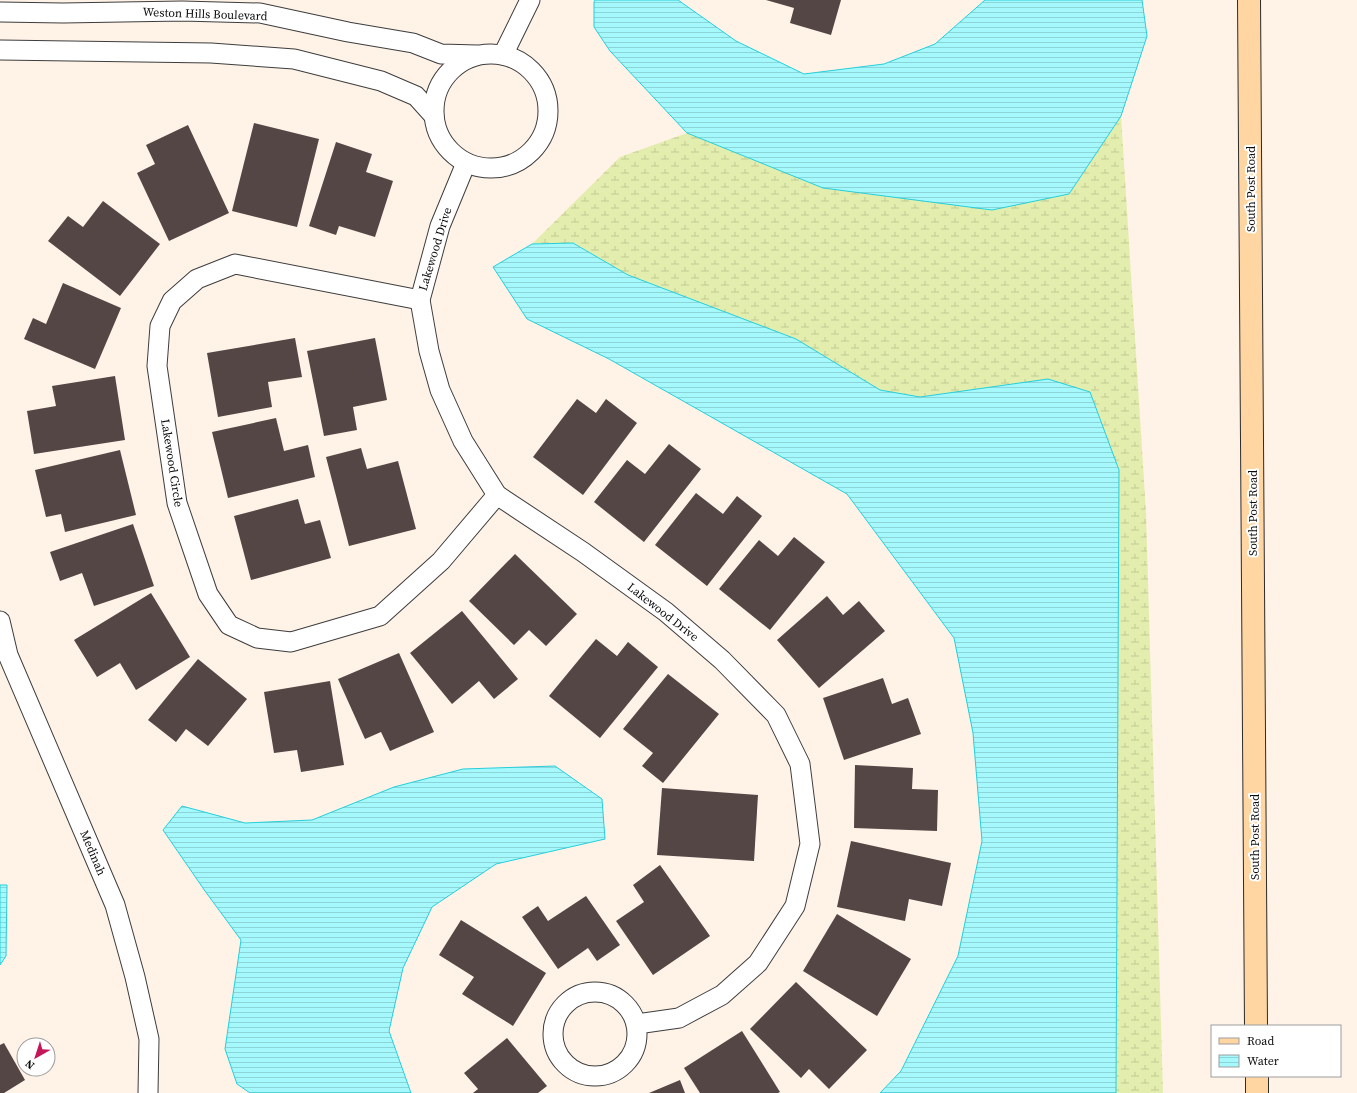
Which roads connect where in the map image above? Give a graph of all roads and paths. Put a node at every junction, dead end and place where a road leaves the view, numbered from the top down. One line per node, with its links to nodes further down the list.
1 (530, 0): 6 (street)
2 (1249, 0): 13 (street, South Post Road)
3 (0, 12): 5 (street, Weston Hills Boulevard)
4 (0, 50): 7 (street)
5 (477, 55): 6 (street); 7 (street)
6 (503, 55): 8 (street)
7 (434, 116): 8 (street)
8 (466, 163): 9 (street, Lakewood Drive)
9 (420, 300): 10 (street, Lakewood Drive); 10 (street, Lakewood Circle)
10 (497, 495): 12 (street, Lakewood Drive)
11 (0, 622): 15 (street, Medinah)
12 (637, 1024): 12 (street)
13 (1256, 1025)
14 (1257, 1077): 16 (street)
15 (148, 1093)
16 (1257, 1093)

